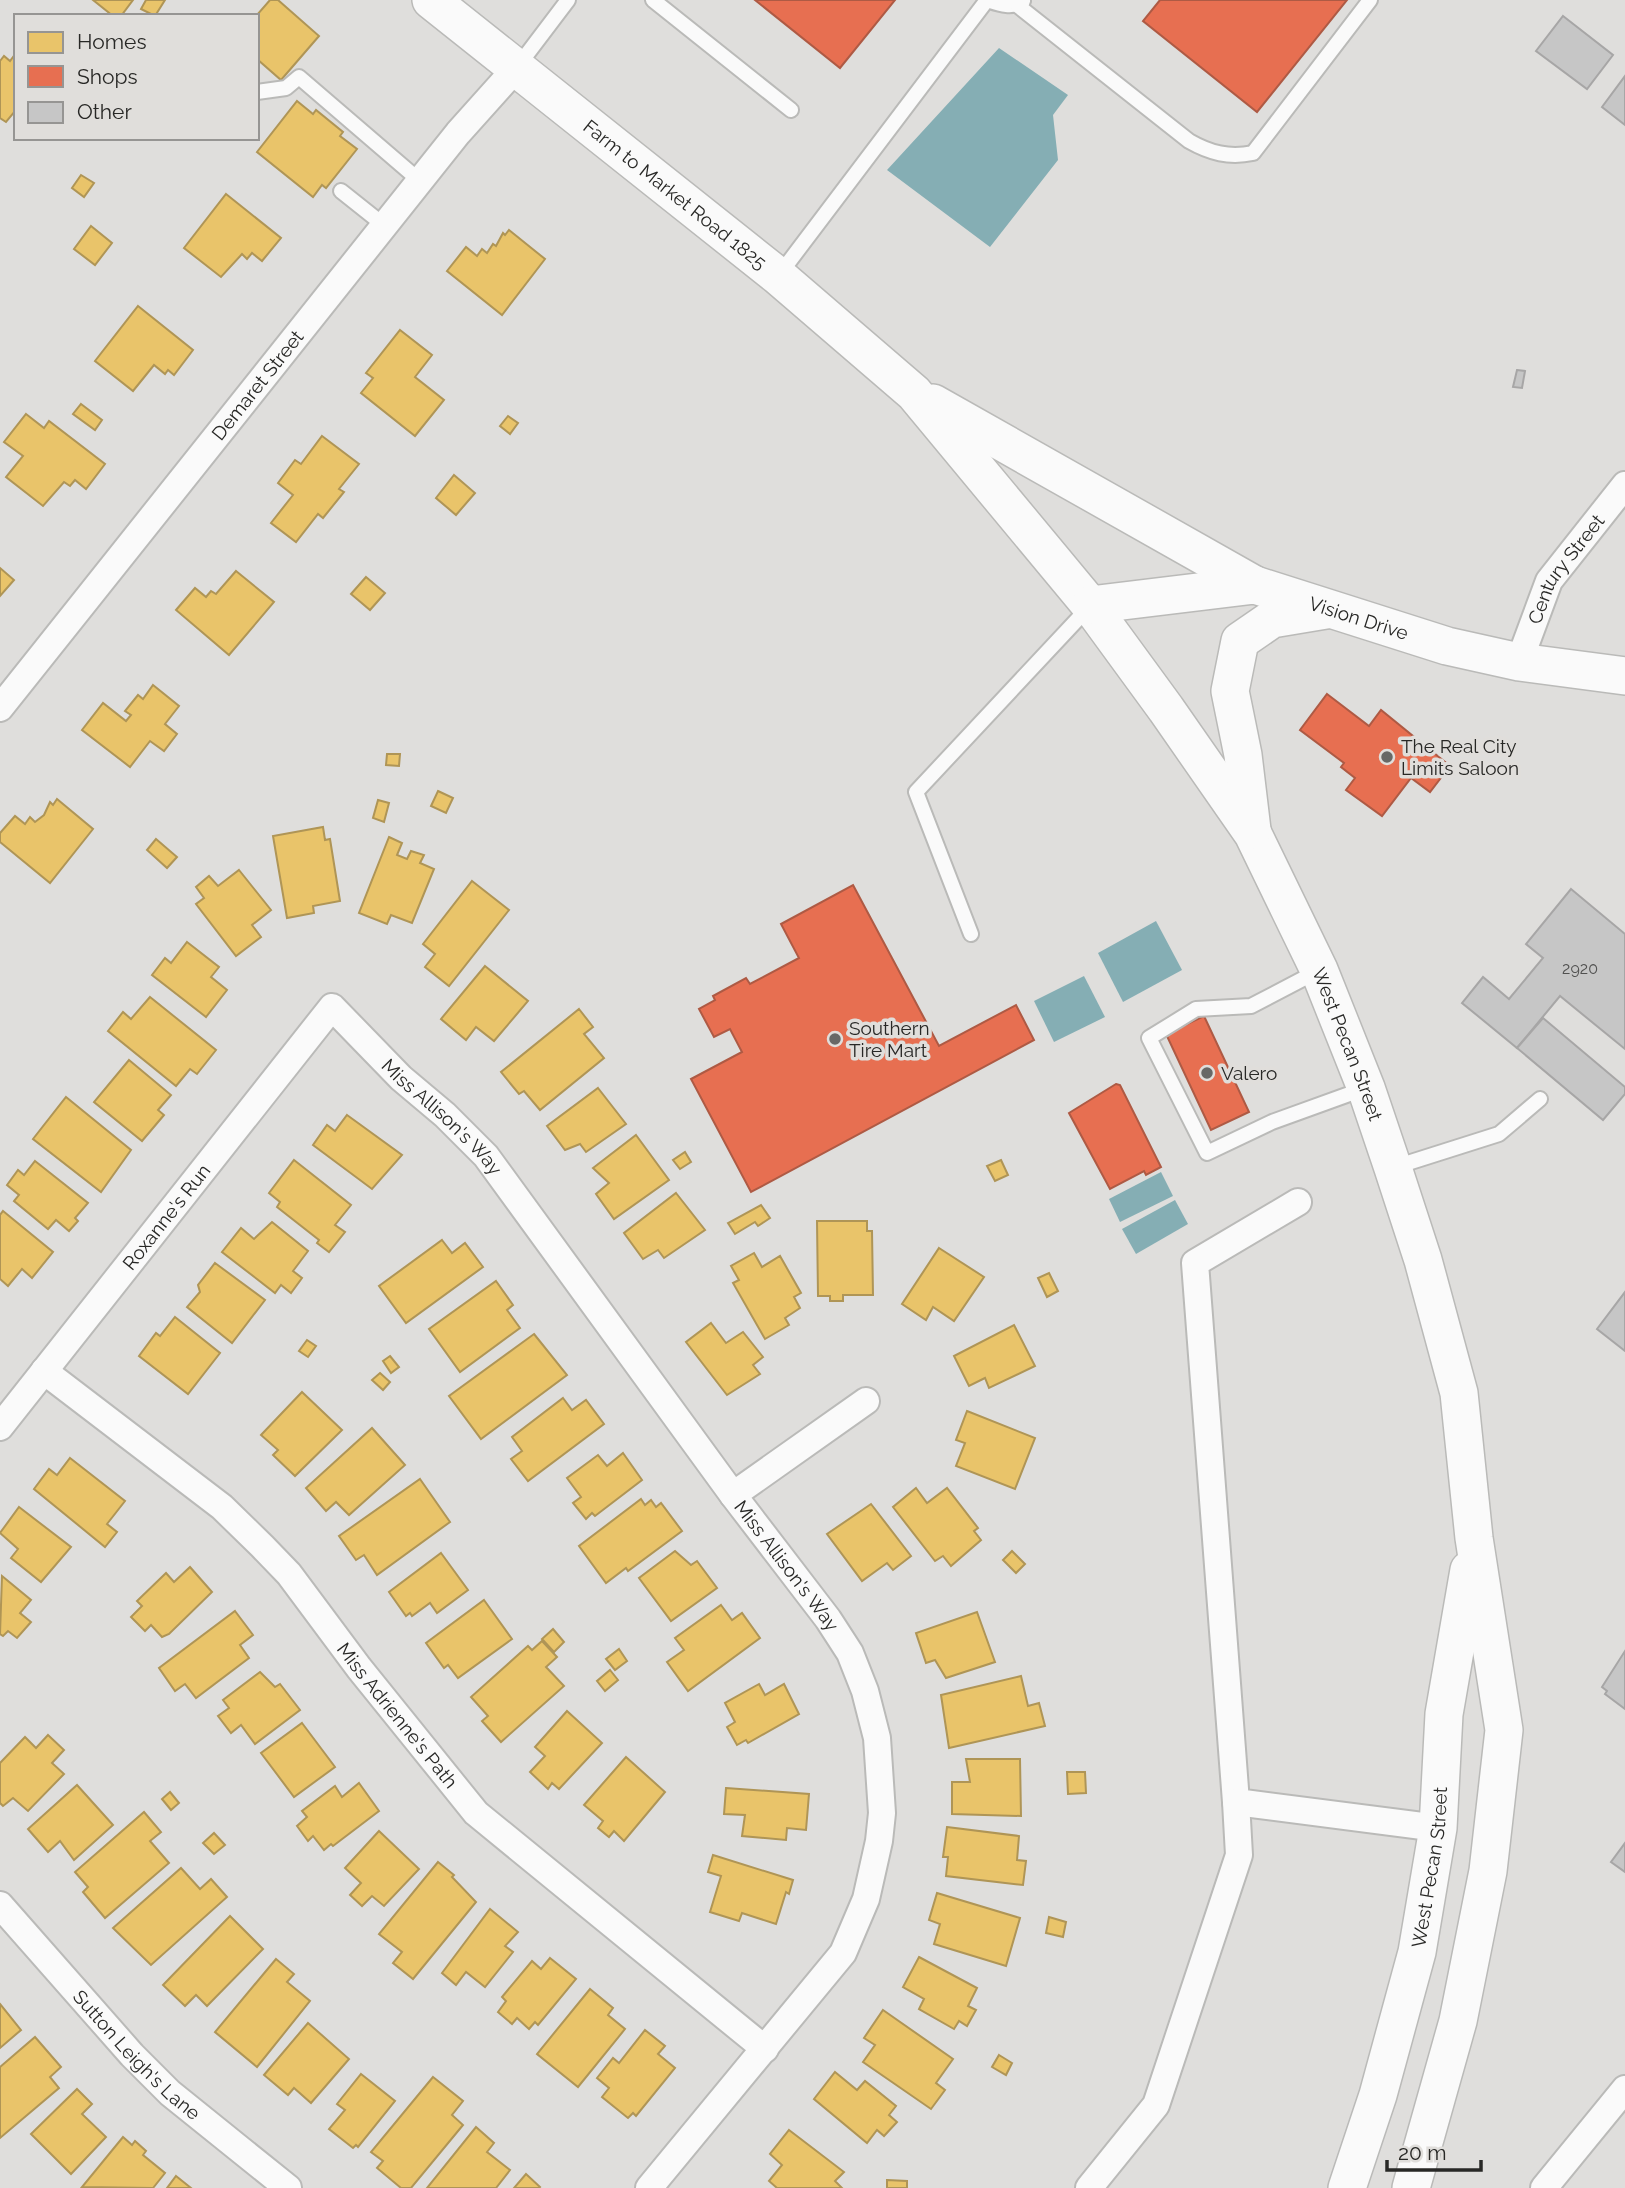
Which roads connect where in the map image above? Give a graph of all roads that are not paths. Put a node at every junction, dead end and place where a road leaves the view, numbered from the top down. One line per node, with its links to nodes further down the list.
1 (431, 0): 7 (main road, Farm to Market Road 1825)
2 (568, 0): 7 (lane)
3 (653, 0): 9 (lane)
4 (987, 0): 6 (lane); 13 (lane)
5 (1370, 0): 6 (lane)
6 (1021, 3)
7 (518, 66): 10 (street, Demaret Street); 13 (main road, Farm to Market Road 1825)
8 (259, 92): 10 (lane)
9 (791, 110)
10 (420, 181): 12 (street, Demaret Street)
11 (341, 191): 12 (lane)
12 (384, 226): 21 (street, Demaret Street)
13 (778, 276): 14 (main road, Farm to Market Road 1825)
14 (914, 393): 16 (main road); 17 (main road, West Pecan Street)
15 (1625, 485): 19 (street, Century Street)
16 (1255, 585): 17 (main road, Vision Drive); 18 (main road, Vision Drive)
17 (1090, 605): 22 (main road, West Pecan Street); 23 (lane)
18 (1330, 610): 19 (main road, Vision Drive); 22 (main road)
19 (1520, 662): 20 (main road, Vision Drive)
20 (1625, 676)
21 (0, 708)
22 (1253, 834): 24 (main road, West Pecan Street)
23 (971, 934)
24 (1319, 970): 26 (main road, West Pecan Street); 26 (lane)
25 (332, 1007): 30 (street, Roxanne's Run); 33 (street, Miss Allison's Way)
26 (1366, 1088): 28 (main road, West Pecan Street)
27 (1540, 1099): 28 (lane)
28 (1393, 1168): 34 (main road, West Pecan Street)
29 (1298, 1202): 35 (street)
30 (44, 1371): 32 (street, Roxanne's Run); 38 (street, Miss Adrienne's Path)
31 (866, 1401): 33 (street)
32 (0, 1427)
33 (733, 1495): 38 (street, Miss Allison's Way)
34 (1474, 1538): 36 (main road, West Pecan Street); 44 (main road, West Pecan Street)
35 (1236, 1802): 36 (street); 42 (street)
36 (1438, 1828): 43 (main road, West Pecan Street)
37 (0, 1905): 40 (street, Sutton Leigh's Lane)
38 (765, 2049): 41 (street, Miss Allison's Way)
39 (1625, 2089): 45 (street)
40 (288, 2188)
41 (649, 2188)
42 (1089, 2188)
43 (1347, 2188)
44 (1411, 2188)
45 (1544, 2188)

